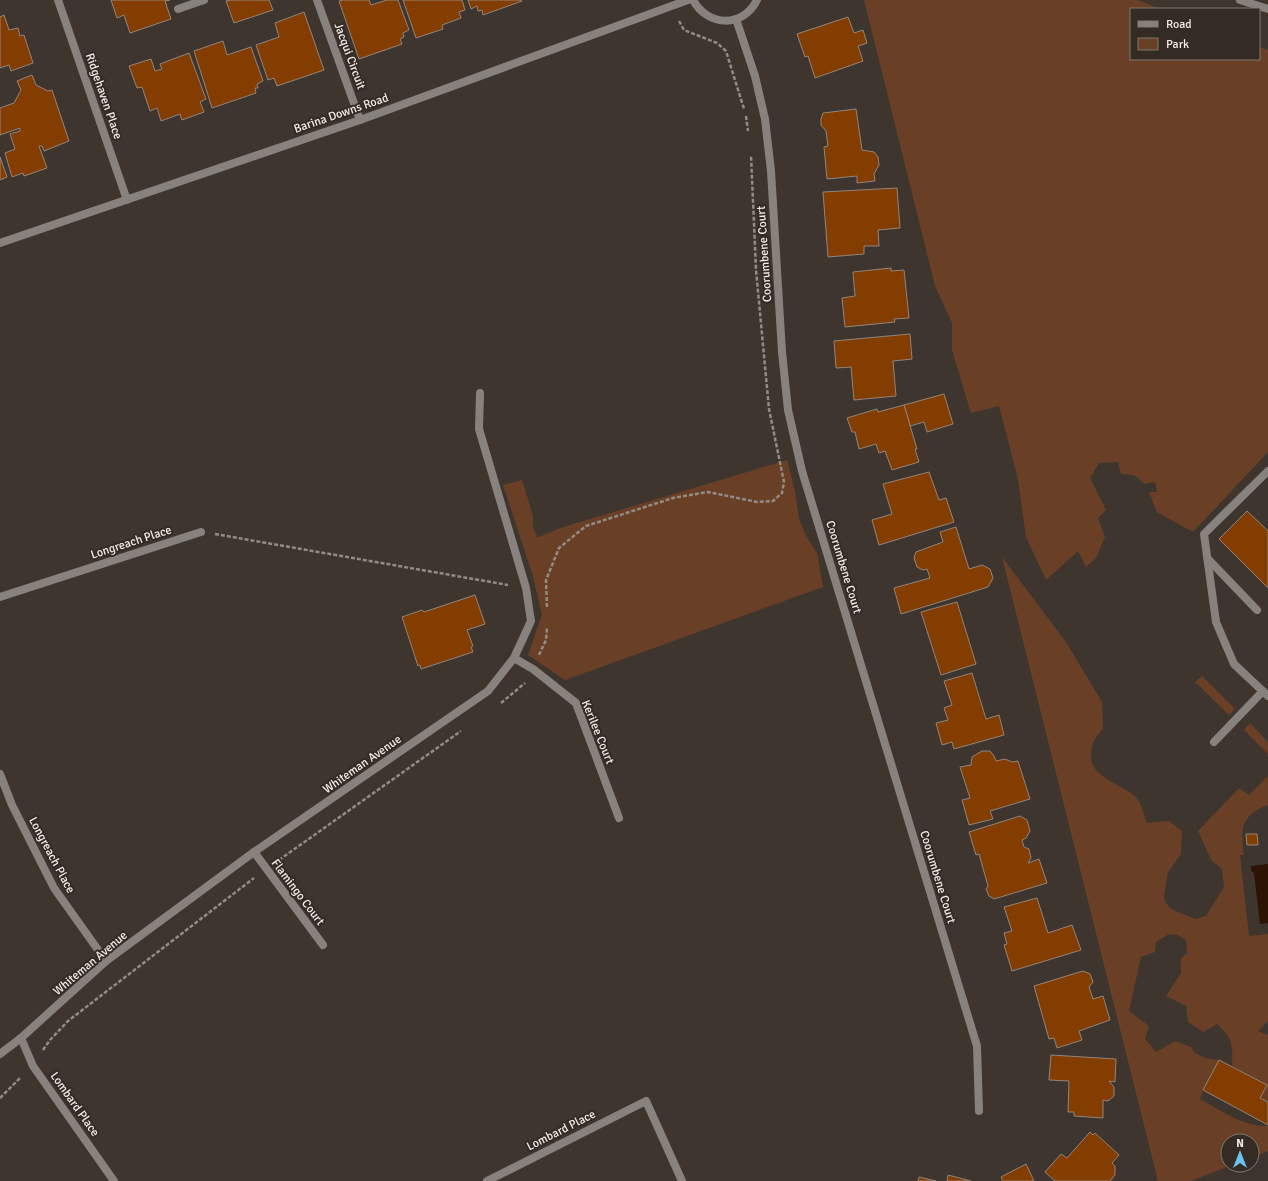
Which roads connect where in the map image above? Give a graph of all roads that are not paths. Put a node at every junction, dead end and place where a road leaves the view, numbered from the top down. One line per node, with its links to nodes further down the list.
1 (58, 0): 12 (street, Ridgehaven Place)
2 (204, 0): 8 (street)
3 (318, 0): 11 (street, Jacqui Circuit)
4 (688, 0): 11 (street, Barina Downs Road)
5 (693, 0): 10 (street)
6 (757, 0): 10 (street)
7 (1240, 0): 9 (street)
8 (178, 9)
9 (1268, 9)
10 (736, 19): 30 (street, Coorumbene Court)
11 (360, 120): 12 (street, Barina Downs Road)
12 (127, 200): 13 (street, Barina Downs Road)
13 (0, 243)
14 (480, 393): 20 (street, Whiteman Avenue)
15 (1268, 471): 17 (street)
16 (201, 532): 18 (street, Longreach Place)
17 (1208, 559): 19 (street); 21 (street)
18 (0, 597)
19 (1257, 610)
20 (514, 658): 24 (street, Kerilee Court); 25 (street, Whiteman Avenue)
21 (1266, 694): 22 (street)
22 (1214, 742)
23 (0, 774): 27 (street, Longreach Place)
24 (619, 818)
25 (254, 852): 26 (street, Flamingo Court); 27 (street, Whiteman Avenue)
26 (323, 946)
27 (106, 961): 28 (street, Whiteman Avenue)
28 (21, 1038): 29 (street, Whiteman Avenue); 31 (street, Lombard Place)
29 (0, 1054)
30 (979, 1111)
31 (114, 1181)
32 (487, 1181): 33 (street, Lombard Place)
33 (682, 1181)

